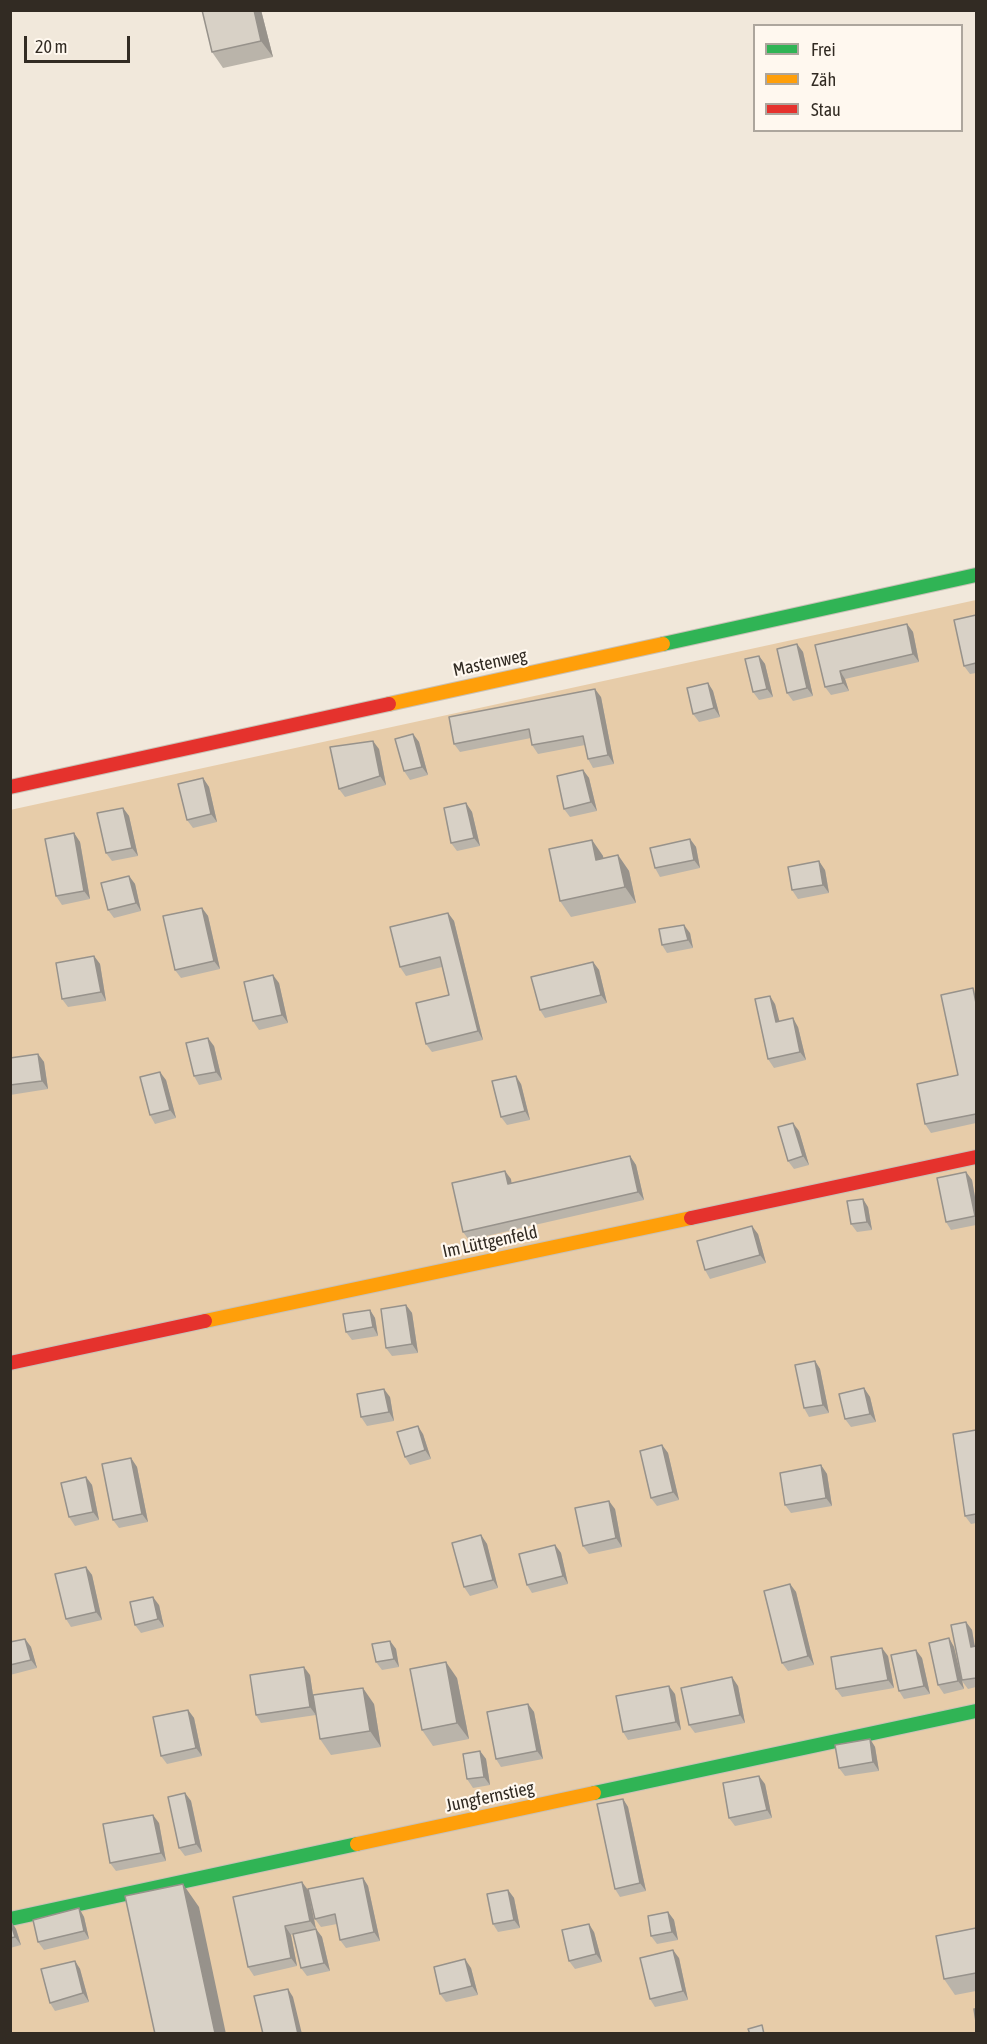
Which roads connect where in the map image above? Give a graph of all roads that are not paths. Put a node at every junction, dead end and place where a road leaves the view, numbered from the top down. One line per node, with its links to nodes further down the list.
1 (976, 575): 2 (street, Mastenweg)
2 (10, 787)
3 (976, 1157): 4 (street, Im Lüttgenfeld)
4 (10, 1363)
5 (976, 1711): 6 (street, Jungfernstieg)
6 (10, 1919)

